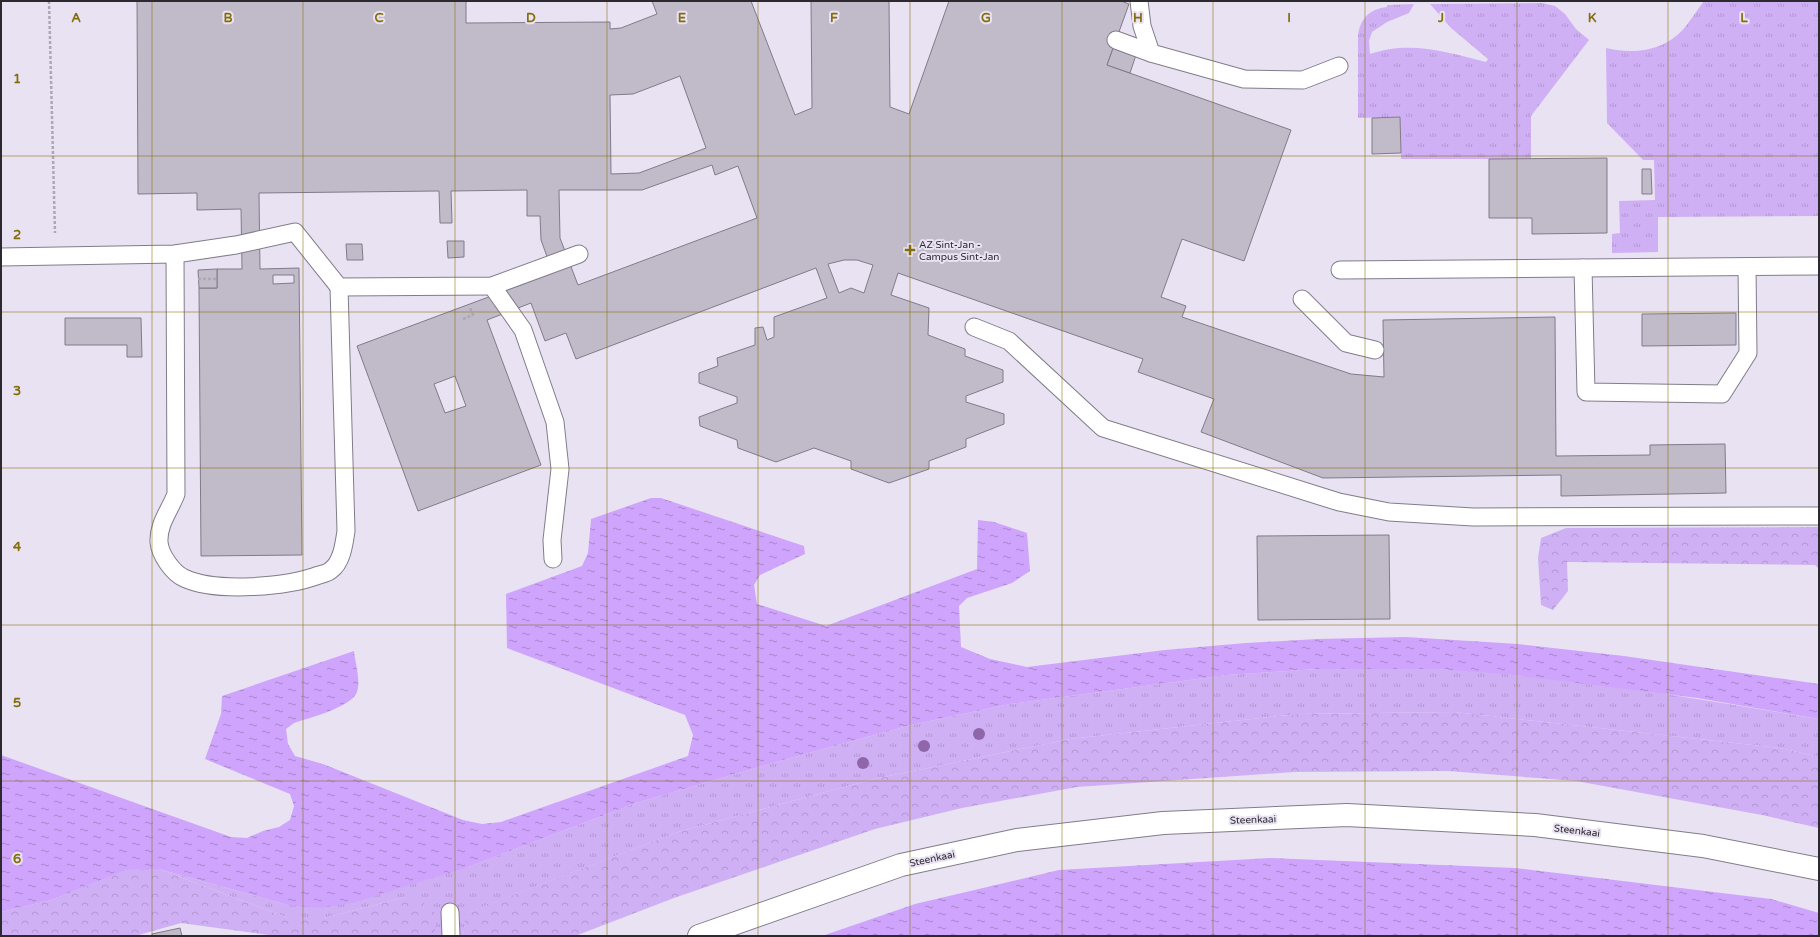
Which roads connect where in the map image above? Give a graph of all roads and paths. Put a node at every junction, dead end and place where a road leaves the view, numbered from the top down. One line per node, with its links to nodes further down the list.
1 (49, 1): 8 (path)
2 (1140, 1): 4 (lane)
3 (1116, 40): 4 (lane)
4 (1151, 53): 5 (lane)
5 (1339, 66)
6 (175, 254): 8 (lane); 15 (lane); 15 (lane)
7 (579, 254): 14 (lane)
8 (56, 255): 9 (lane)
9 (1, 257)
10 (1747, 266): 11 (lane); 12 (lane); 12 (lane)
11 (1819, 266)
12 (1583, 268): 13 (lane)
13 (1340, 270)
14 (492, 286): 15 (lane); 20 (lane)
15 (339, 287)
16 (1302, 299): 18 (lane)
17 (974, 327): 19 (lane)
18 (1375, 350)
19 (1819, 516)
20 (554, 559)
21 (1819, 869): 24 (street, Steenkaai)
22 (450, 912): 23 (lane)
23 (451, 936)
24 (699, 936)

